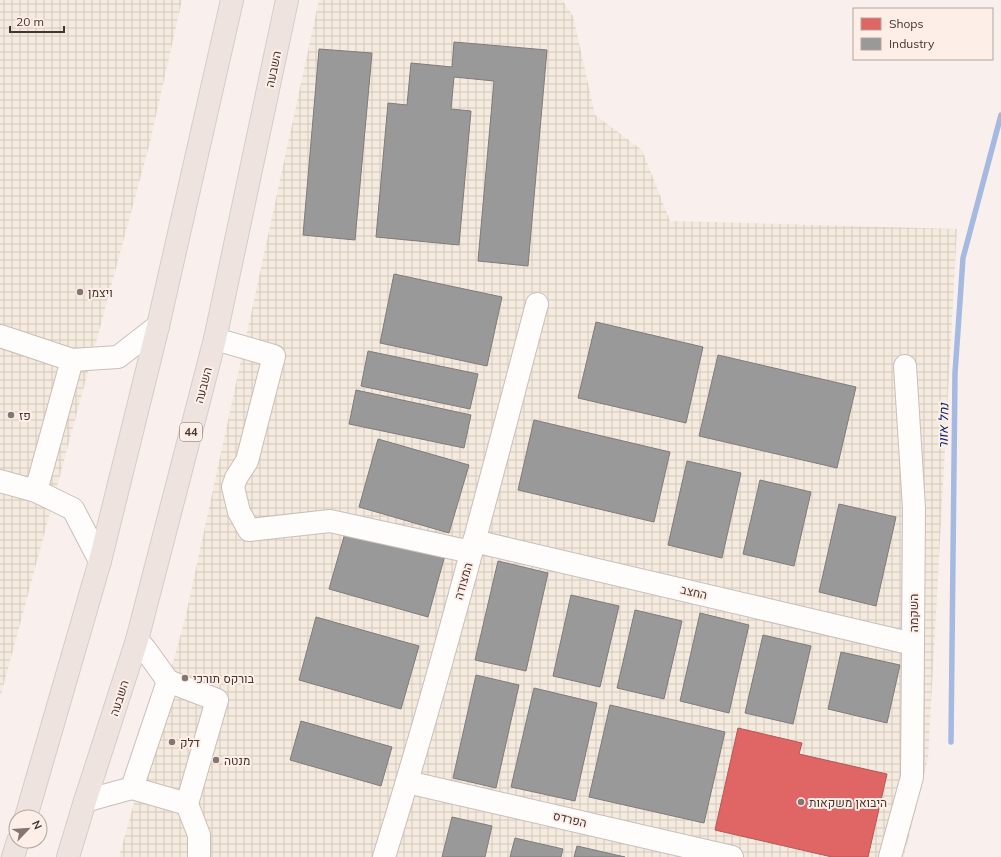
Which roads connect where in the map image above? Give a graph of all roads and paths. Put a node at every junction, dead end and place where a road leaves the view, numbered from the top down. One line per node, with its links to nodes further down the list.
1 (232, 0): 4 (highway)
2 (287, 0): 6 (highway, השבעה / 44)
3 (537, 304): 11 (street, המצודה)
4 (158, 326): 7 (street); 12 (highway)
5 (0, 336): 7 (street)
6 (215, 339): 11 (street, החצב); 13 (highway, השבעה / 44)
7 (72, 360): 10 (street)
8 (905, 366): 14 (street, השקמה)
9 (0, 481): 10 (street)
10 (36, 491): 12 (street)
11 (473, 547): 14 (street, החצב); 16 (street, המצודה)
12 (100, 561): 20 (highway)
13 (137, 640): 15 (street); 18 (highway, השבעה / 44)
14 (913, 644): 25 (street, השקמה)
15 (168, 681): 17 (street); 19 (street)
16 (407, 782): 23 (street, המצודה); 24 (street, הפרדס)
17 (132, 788): 18 (street); 19 (street)
18 (85, 801): 21 (highway, השבעה / 44)
19 (187, 804): 22 (street)
20 (28, 809)
21 (68, 857)
22 (199, 857)
23 (384, 857)
24 (732, 857)
25 (890, 857)

